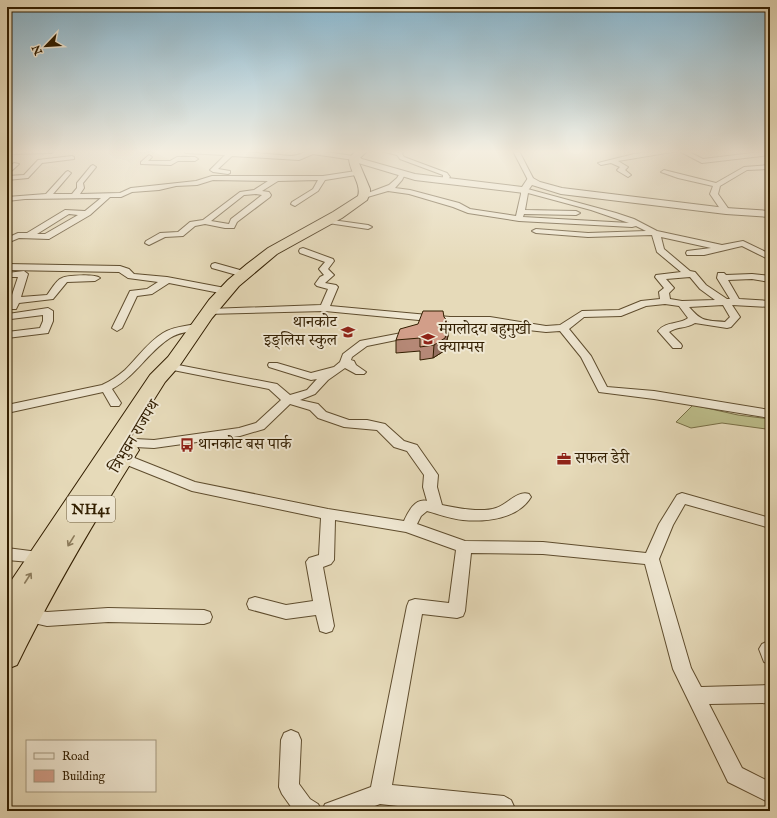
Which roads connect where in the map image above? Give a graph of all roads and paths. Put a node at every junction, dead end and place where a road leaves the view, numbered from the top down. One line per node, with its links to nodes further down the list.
1 (26, 189): 18 (street)
2 (53, 189): 15 (street)
3 (81, 189): 16 (street)
4 (143, 189): 17 (street)
5 (260, 189): 14 (street)
6 (317, 189): 20 (street)
7 (386, 189): 13 (street)
8 (389, 189): 24 (street)
9 (517, 189): 12 (street)
10 (553, 189): 21 (street)
11 (716, 189): 21 (street)
12 (524, 190): 24 (street); 27 (street)
13 (364, 191): 25 (highway, त्रिभुवन राजपथ / NH41)
14 (256, 192): 26 (street); 26 (street)
15 (48, 196): 16 (street); 18 (street)
16 (74, 196): 17 (street)
17 (107, 196): 31 (street)
18 (25, 197): 19 (street)
19 (7, 199)
20 (295, 204)
21 (726, 211): 23 (street)
22 (576, 213): 24 (street)
23 (770, 214)
24 (520, 215): 27 (street)
25 (328, 221): 28 (street); 39 (highway, त्रिभुवन राजपथ / NH41)
26 (205, 222): 32 (street)
27 (639, 225): 30 (street)
28 (368, 227)
29 (536, 230): 30 (street)
30 (654, 232): 33 (street); 40 (street)
31 (7, 241)
32 (149, 243)
33 (722, 248): 35 (street); 36 (street)
34 (303, 251): 52 (street)
35 (690, 253)
36 (770, 257)
37 (215, 266): 39 (street)
38 (7, 267): 44 (street)
39 (244, 274): 45 (highway, त्रिभुवन राजपथ / NH41)
40 (692, 274): 47 (street); 49 (street)
41 (7, 275): 46 (street)
42 (95, 278): 46 (street)
43 (770, 279): 48 (street)
44 (167, 280): 45 (street); 58 (street)
45 (225, 291): 53 (highway, त्रिभुवन राजपथ / NH41)
46 (15, 301): 54 (street)
47 (665, 301): 50 (street); 59 (street)
48 (736, 302): 49 (street); 51 (street)
49 (726, 303): 50 (street); 56 (street)
50 (682, 304): 56 (street)
51 (770, 304)
52 (326, 308): 53 (street); 55 (street)
53 (210, 312): 57 (highway, त्रिभुवन राजपथ / NH41)
54 (9, 316): 60 (street)
55 (419, 316): 59 (street); 66 (street)
56 (694, 319): 63 (street)
57 (196, 327): 65 (highway, त्रिभुवन राजपथ / NH41); 68 (street)
58 (117, 328)
59 (563, 328): 72 (street)
60 (44, 331): 61 (street); 62 (street)
61 (7, 335)
62 (40, 341)
63 (677, 346)
64 (273, 364): 66 (street)
65 (173, 365): 69 (street); 73 (highway, त्रिभुवन राजपथ / NH41)
66 (341, 366): 67 (street); 69 (street)
67 (360, 372)
68 (106, 388): 70 (street); 71 (street)
69 (288, 400): 73 (street); 75 (street)
70 (115, 403)
71 (9, 410)
72 (770, 414)
73 (123, 448): 76 (street); 81 (highway, त्रिभुवन राजपथ / NH41); 85 (highway, त्रिभुवन राजपथ / NH41, one-way to 85)
74 (524, 497): 75 (street)
75 (436, 508): 78 (street)
76 (328, 514): 78 (street); 84 (street)
77 (770, 524): 82 (street)
78 (408, 527): 79 (street)
79 (464, 547): 82 (street); 95 (street)
80 (7, 554): 81 (street)
81 (41, 557): 85 (highway, त्रिभुवन राजपथ / NH41, one-way to 81)
82 (651, 559): 92 (street)
83 (255, 604): 84 (street)
84 (323, 607): 87 (street)
85 (17, 613): 86 (street); 89 (highway, त्रिभुवन राजपथ / NH41)
86 (204, 617)
87 (326, 626)
88 (770, 649): 90 (street)
89 (7, 656)
90 (770, 656)
91 (770, 694): 92 (street)
92 (695, 696): 94 (street)
93 (291, 740): 96 (street)
94 (770, 793)
95 (380, 794): 97 (street); 98 (street)
96 (312, 811)
97 (332, 811)
98 (505, 811)

